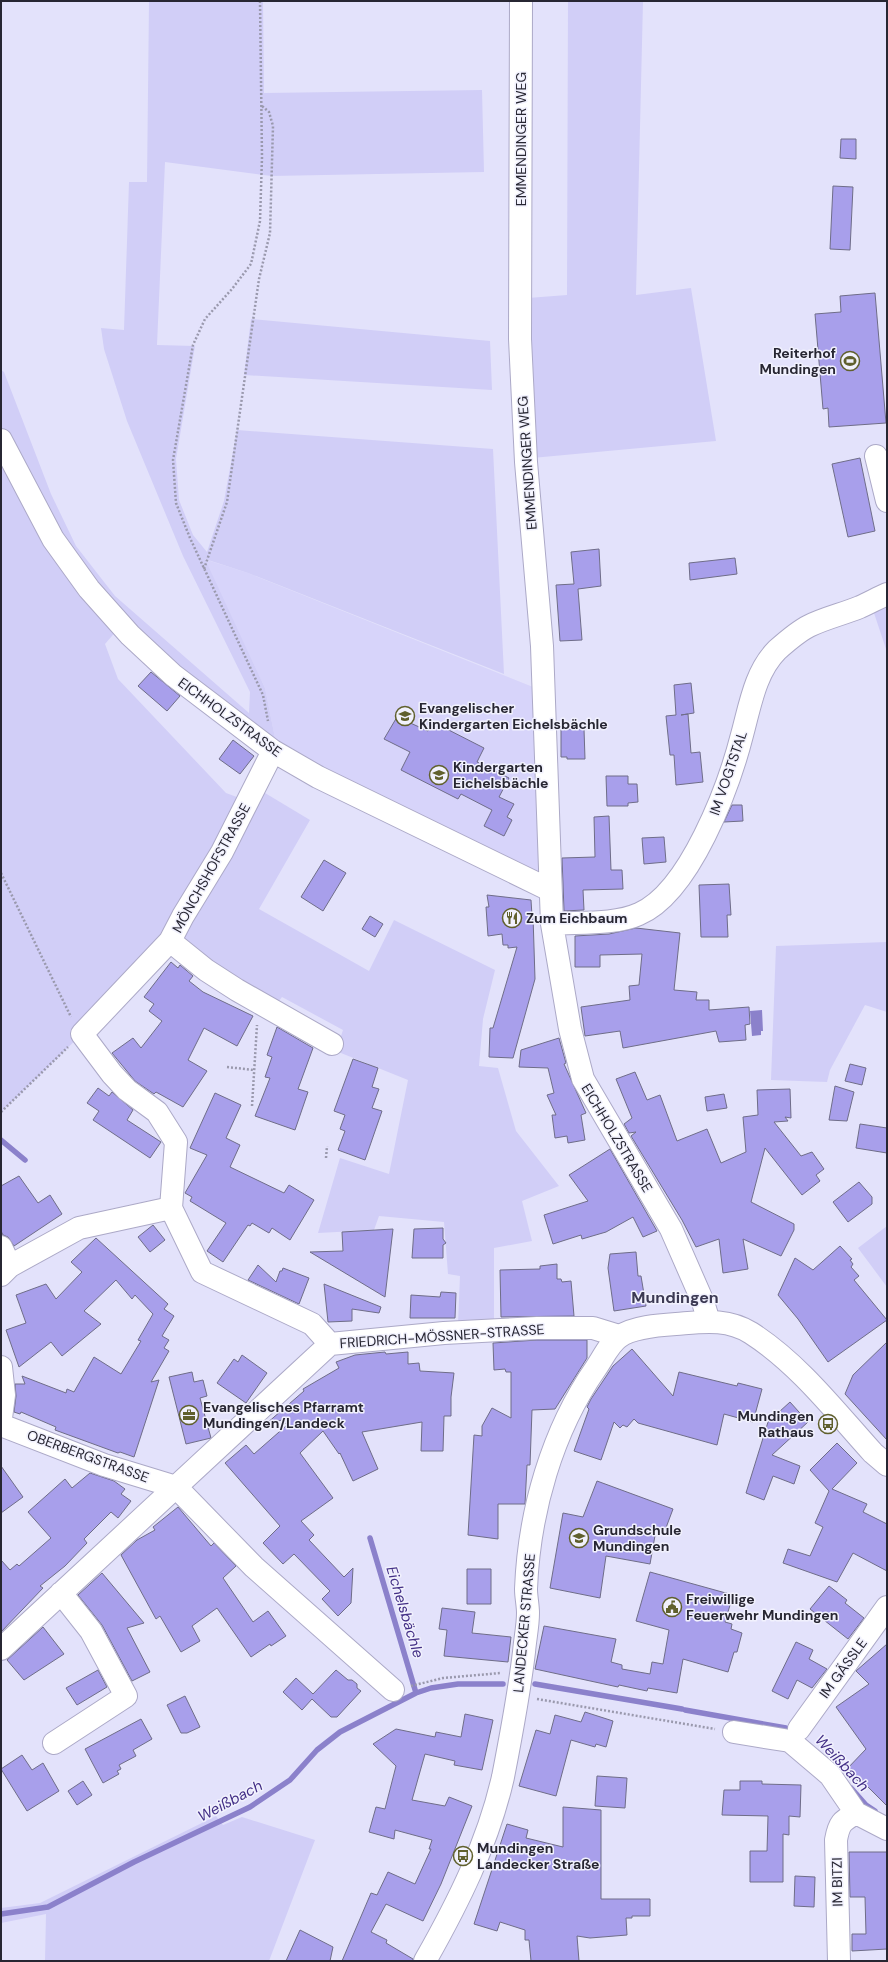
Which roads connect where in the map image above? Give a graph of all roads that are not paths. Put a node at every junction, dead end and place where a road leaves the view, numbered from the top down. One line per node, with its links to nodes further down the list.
1 (521, 1): 7 (street, EMMENDINGER WEG)
2 (1, 440): 6 (street, EICHHOLZSTRASSE)
3 (876, 456): 4 (street)
4 (887, 501)
5 (887, 594): 8 (street, IM VOGTSTAL)
6 (273, 751): 7 (street, EICHHOLZSTRASSE); 9 (street, MÖNCHSHOFSTRASSE)
7 (550, 890): 8 (street, EMMENDINGER WEG)
8 (552, 924): 13 (street, EICHHOLZSTRASSE)
9 (170, 941): 10 (street, MÖNCHSHOFSTRASSE); 11 (street, MÖNCHSHOFSTRASSE)
10 (332, 1044)
11 (171, 1208): 12 (street); 15 (street)
12 (4, 1263)
13 (709, 1322): 14 (street); 19 (street)
14 (620, 1336): 15 (street, FRIEDRICH-MÖSSNER-STRASSE); 30 (street, LANDECKER STRASSE)
15 (330, 1344): 20 (street, FRIEDRICH-MÖSSNER-STRASSE)
16 (1, 1367): 17 (street)
17 (1, 1418)
18 (1, 1424): 20 (street, OBERBERGSTRASSE)
19 (887, 1465)
20 (176, 1486): 21 (street, FRIEDRICH-MÖSSNER-STRASSE); 24 (street)
21 (61, 1593): 23 (street, FRIEDRICH-MÖSSNER-STRASSE); 27 (street)
22 (887, 1606): 25 (street, IM GÄSSLE)
23 (1, 1649)
24 (393, 1690)
25 (799, 1729)
26 (734, 1732): 28 (street)
27 (54, 1743)
28 (856, 1813): 29 (street); 31 (street, IM BITZI)
29 (887, 1829)
30 (425, 1961)
31 (839, 1961)

